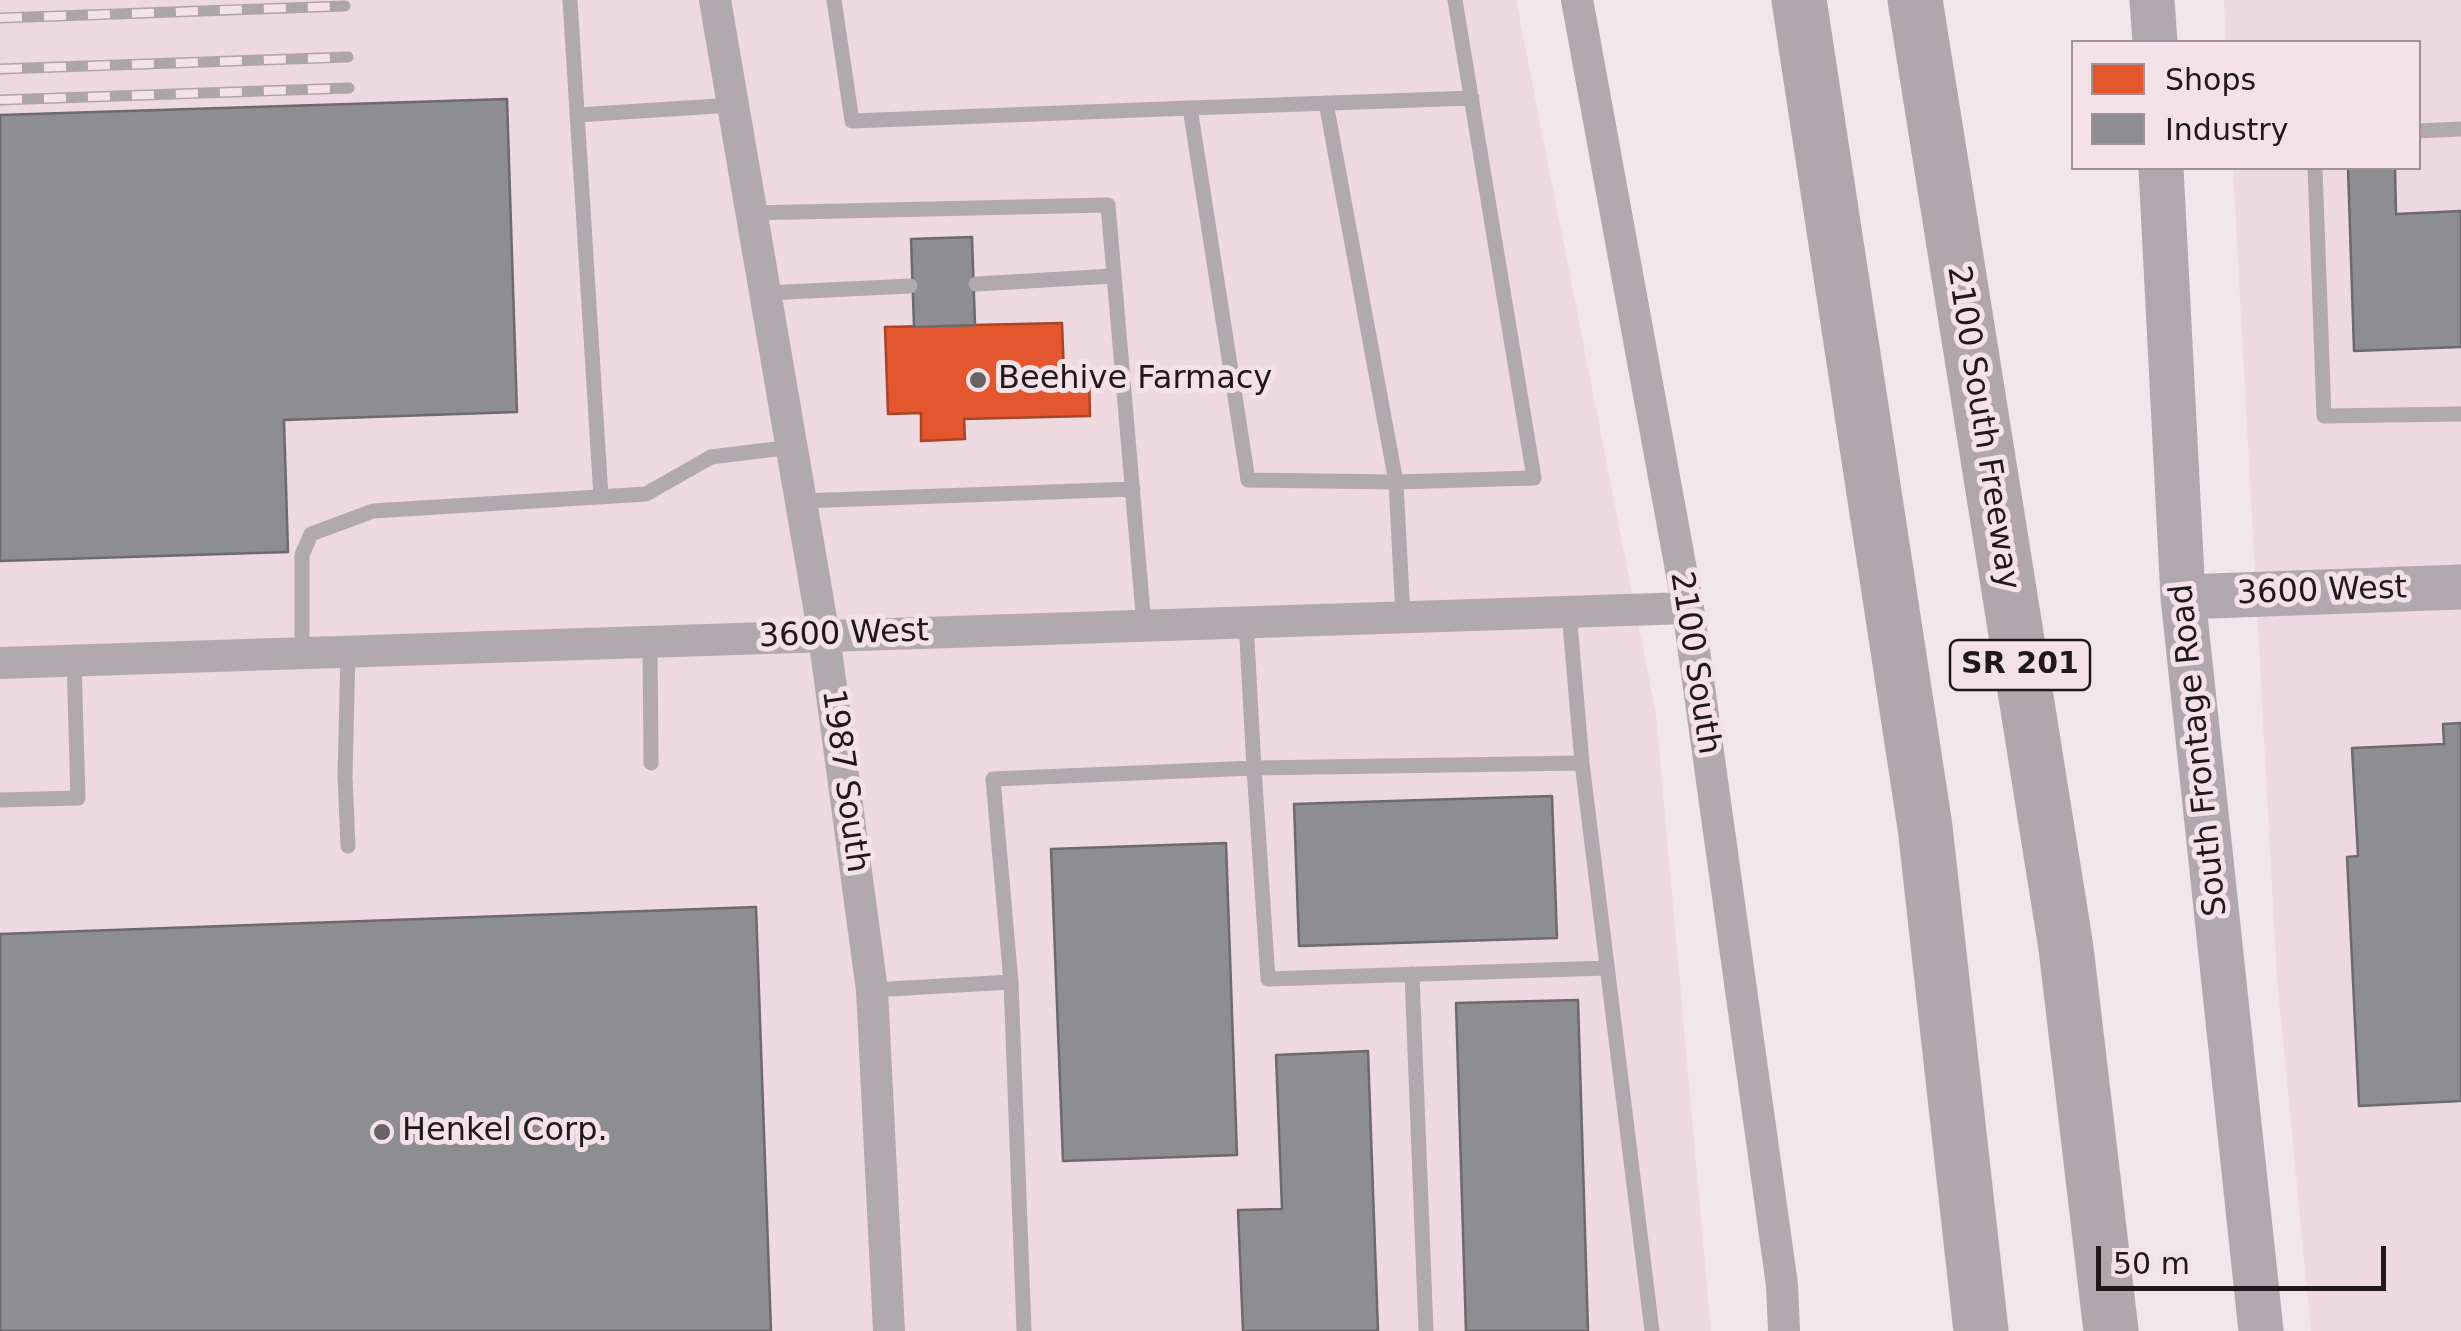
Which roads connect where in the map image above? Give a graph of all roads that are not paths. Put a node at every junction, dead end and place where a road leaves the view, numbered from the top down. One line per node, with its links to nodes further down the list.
1 (570, 0): 14 (lane)
2 (714, 0): 12 (street, 1987 South)
3 (834, 0): 13 (lane)
4 (1455, 0): 10 (lane)
5 (1576, 0): 32 (street, 2100 South)
6 (1799, 0): 57 (highway, SR 201)
7 (1915, 0): 58 (highway, 2100 South Freeway / SR 201)
8 (2152, 0): 9 (street)
9 (2154, 40)
10 (1472, 98): 11 (lane); 26 (lane)
11 (1326, 103): 13 (lane); 26 (lane)
12 (733, 106): 14 (lane); 19 (street, 1987 South)
13 (1190, 108): 26 (lane)
14 (577, 115): 28 (lane)
15 (2461, 129): 16 (lane)
16 (2421, 131)
17 (2161, 170): 31 (street, South Frontage Road)
18 (2315, 170): 24 (lane)
19 (752, 213): 20 (lane); 23 (street, 1987 South)
20 (1114, 276): 21 (lane); 27 (lane)
21 (976, 284)
22 (910, 286): 23 (lane)
23 (766, 294): 25 (street, 1987 South)
24 (2461, 414)
25 (792, 448): 28 (lane); 29 (street, 1987 South)
26 (1396, 482): 34 (lane)
27 (1133, 489): 29 (lane); 36 (lane)
28 (602, 497): 40 (lane)
29 (802, 502): 37 (street, 1987 South)
30 (2461, 587): 31 (street, 3600 West)
31 (2183, 597): 59 (street, South Frontage Road)
32 (1688, 608): 33 (street, 3600 West); 56 (street, 2100 South)
33 (1569, 612): 34 (street, 3600 West); 44 (lane)
34 (1403, 617): 35 (street, 3600 West)
35 (1246, 622): 36 (street, 3600 West); 45 (lane)
36 (1144, 625): 37 (street, 3600 West)
37 (824, 636): 38 (street, 3600 West); 51 (street, 1987 South)
38 (650, 642): 39 (street, 3600 West); 43 (lane)
39 (348, 652): 40 (street, 3600 West); 47 (lane)
40 (302, 653): 41 (street, 3600 West)
41 (74, 660): 42 (street, 3600 West); 46 (lane)
42 (0, 663)
43 (650, 763)
44 (1582, 764): 45 (lane); 48 (lane)
45 (1254, 768): 49 (lane); 50 (lane)
46 (0, 800)
47 (348, 846)
48 (1607, 968): 49 (lane); 55 (lane)
49 (1412, 974): 54 (lane)
50 (1011, 982): 51 (lane); 53 (lane)
51 (872, 990): 52 (street, 1987 South)
52 (889, 1331)
53 (1024, 1331)
54 (1426, 1331)
55 (1652, 1331)
56 (1784, 1331)
57 (1981, 1331)
58 (2111, 1331)
59 (2261, 1331)

